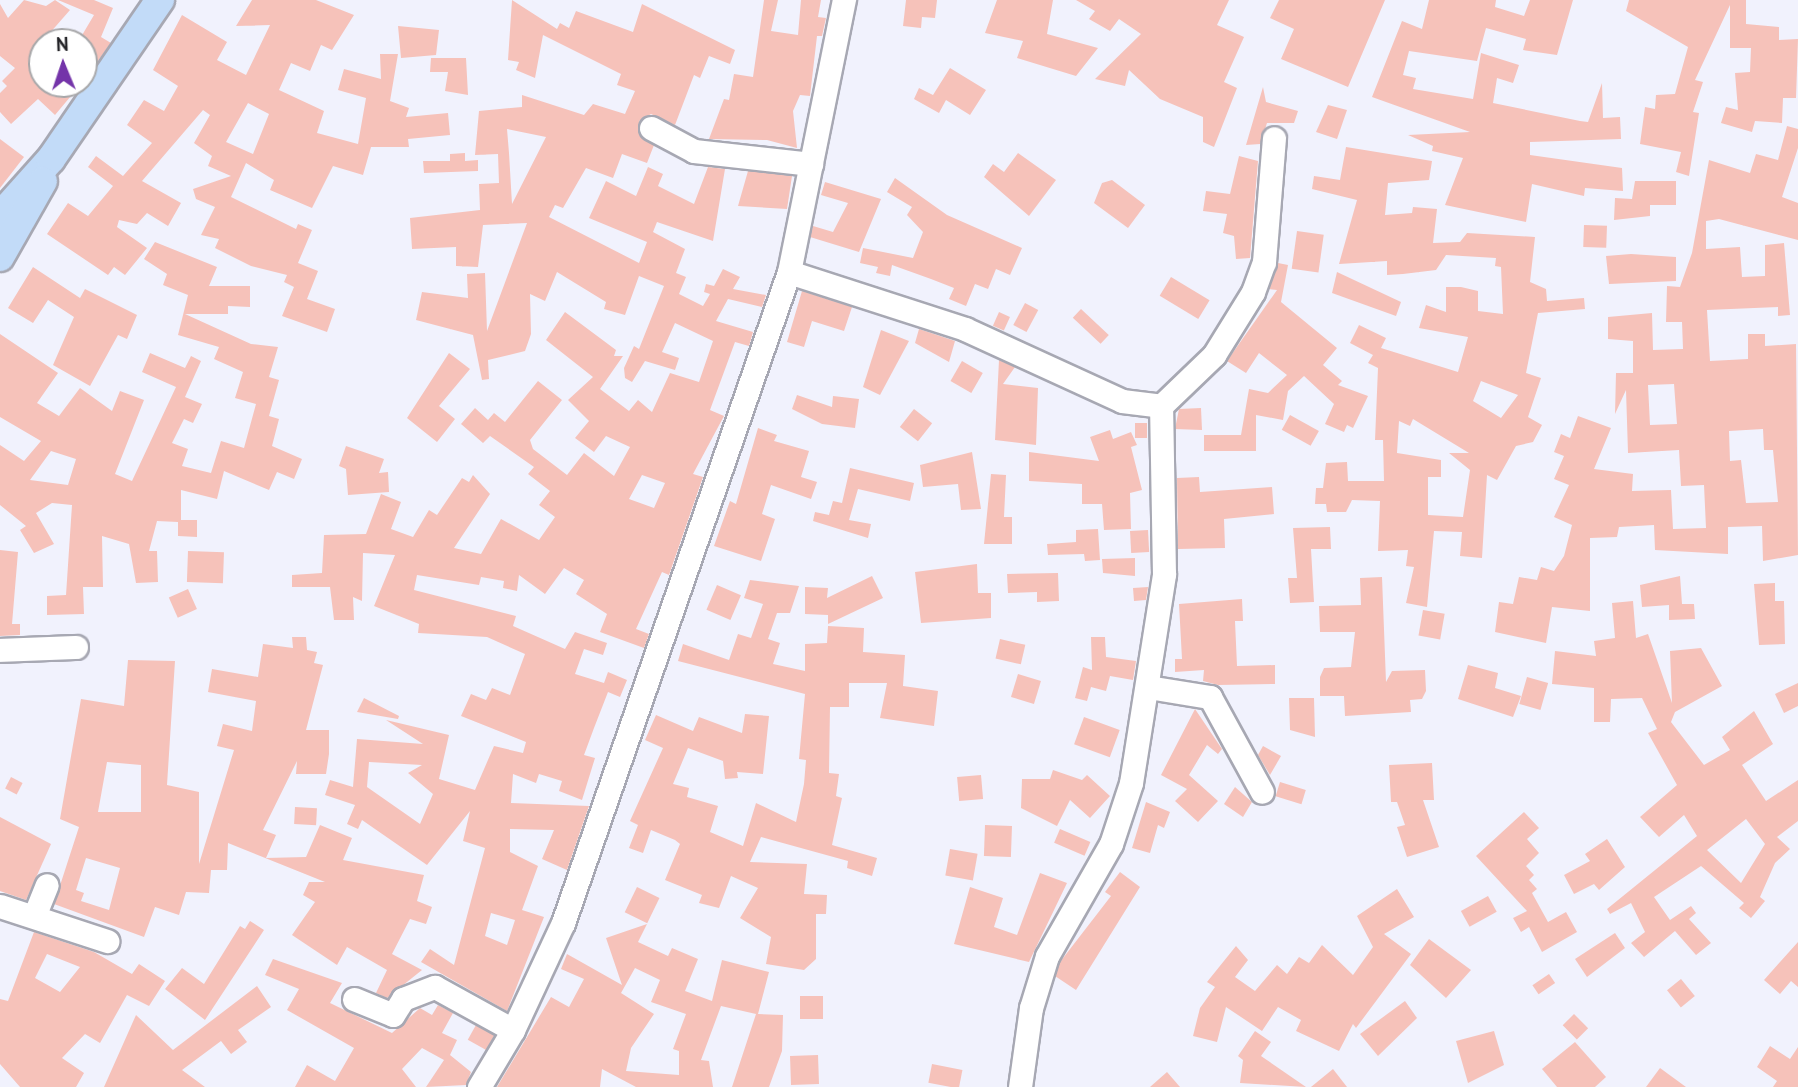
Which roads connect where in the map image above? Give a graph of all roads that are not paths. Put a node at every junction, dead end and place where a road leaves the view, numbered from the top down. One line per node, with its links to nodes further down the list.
1 (160, 0): 5 (main road)
2 (844, 0): 6 (street)
3 (651, 128): 6 (street)
4 (1274, 138): 10 (street)
5 (51, 159): 7 (main road); 8 (main road)
6 (811, 164): 9 (street)
7 (0, 216)
8 (0, 257)
9 (789, 272): 10 (street); 20 (street)
10 (1161, 405): 13 (street)
11 (76, 647): 12 (street)
12 (0, 650)
13 (1148, 687): 14 (street); 22 (street)
14 (1262, 792)
15 (47, 885): 17 (street)
16 (0, 906): 17 (street)
17 (35, 914): 18 (street)
18 (107, 941)
19 (354, 999): 20 (street)
20 (513, 1030): 21 (street)
21 (479, 1087)
22 (1020, 1087)

